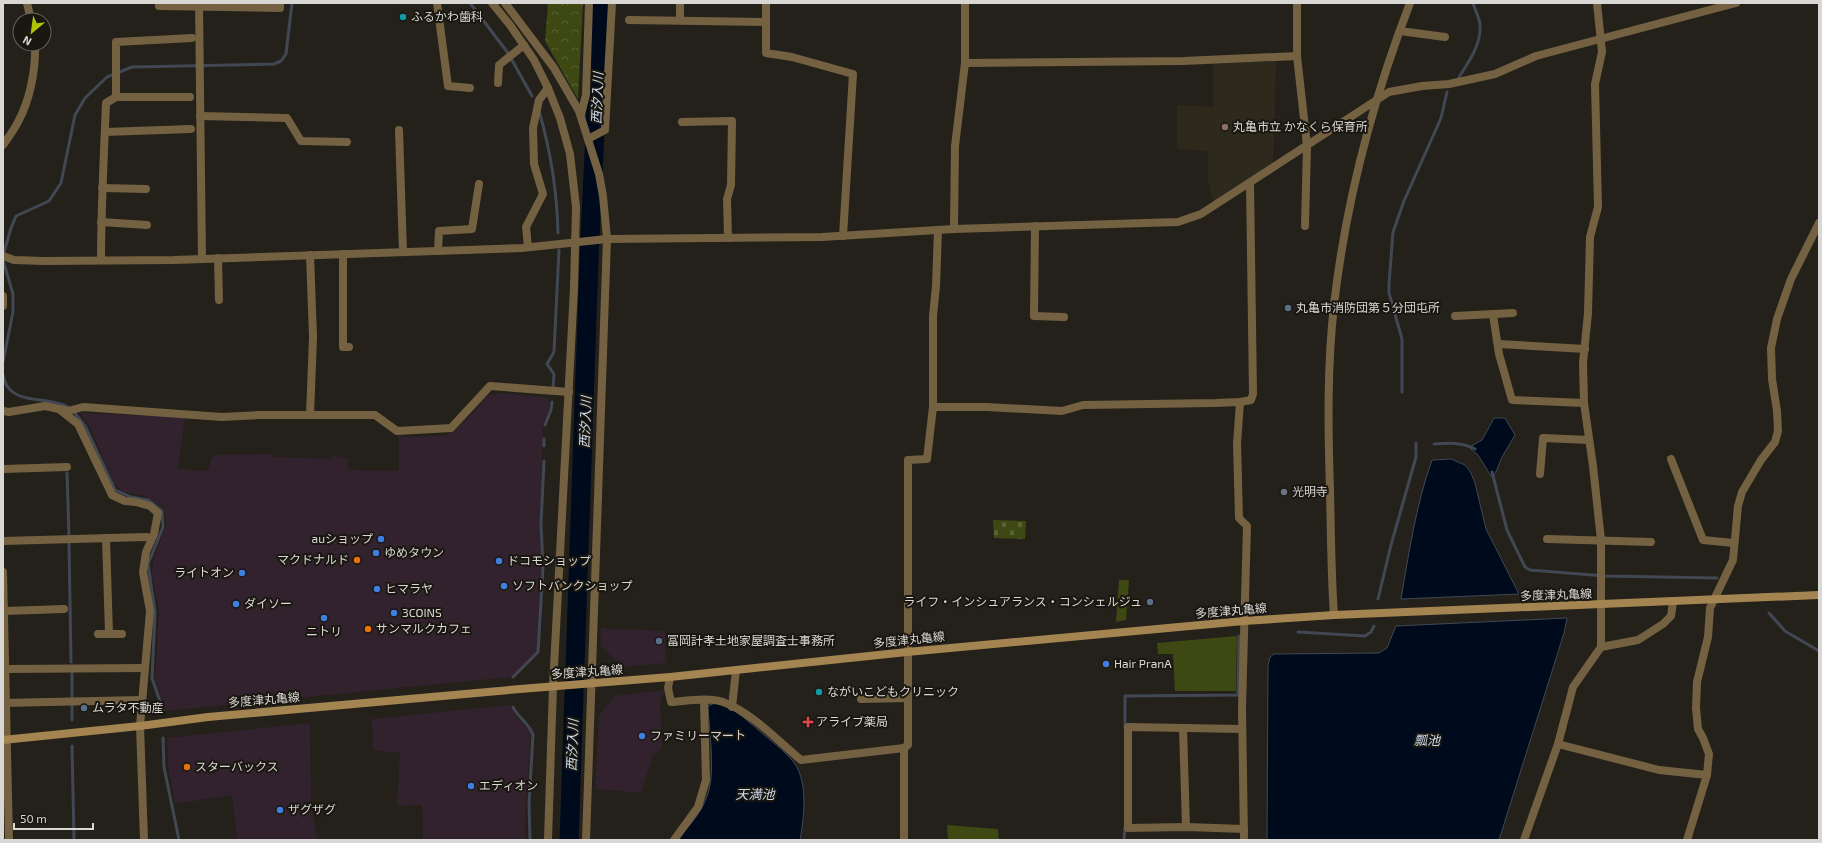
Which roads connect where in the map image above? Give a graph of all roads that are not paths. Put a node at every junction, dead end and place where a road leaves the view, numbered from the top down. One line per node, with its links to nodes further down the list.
1 (159, 3): 15 (street)
2 (280, 3): 16 (street)
3 (437, 3): 29 (street)
4 (492, 3): 24 (street)
5 (506, 3): 35 (street)
6 (589, 3): 35 (street)
7 (612, 3): 40 (street)
8 (680, 3): 18 (street)
9 (766, 3): 19 (street)
10 (965, 3): 27 (street)
11 (1297, 3): 26 (street)
12 (1410, 3): 20 (street)
13 (1597, 3): 23 (street)
14 (1736, 3): 23 (street)
15 (199, 5): 16 (street); 34 (street)
16 (246, 5)
17 (629, 20): 18 (street)
18 (680, 20): 19 (street)
19 (766, 22): 55 (street)
20 (1400, 31): 22 (street); 33 (street)
21 (192, 38): 31 (street)
22 (1445, 38)
23 (1601, 39): 33 (street); 77 (street)
24 (524, 45): 28 (street); 30 (street)
25 (35, 52): 42 (street)
26 (1297, 56): 27 (street); 43 (street)
27 (965, 63): 53 (street)
28 (498, 83)
29 (470, 88)
30 (548, 88): 58 (street); 59 (street)
31 (116, 97): 32 (street); 39 (street)
32 (190, 97)
33 (1376, 100): 43 (street); 104 (street)
34 (200, 116): 41 (street); 66 (street)
35 (582, 117): 40 (street)
36 (682, 122): 56 (street)
37 (191, 129): 39 (street)
38 (399, 130): 61 (street)
39 (105, 132): 46 (street)
40 (588, 139): 57 (street)
41 (347, 142)
42 (3, 145)
43 (1307, 146): 44 (street); 52 (street)
44 (1250, 183): 51 (street); 79 (street)
45 (479, 184): 60 (street)
46 (102, 188): 47 (street); 48 (street)
47 (146, 189)
48 (101, 222): 50 (street); 67 (street)
49 (1819, 223): 96 (street)
50 (147, 225)
51 (1035, 226): 53 (street); 74 (street)
52 (1306, 226)
53 (954, 229): 54 (street)
54 (938, 231): 55 (street); 81 (street)
55 (843, 236): 56 (street)
56 (728, 238): 57 (street)
57 (608, 239): 58 (street); 115 (street)
58 (579, 241): 59 (street); 78 (street)
59 (528, 247): 60 (street)
60 (438, 251): 61 (street)
61 (403, 252): 62 (street)
62 (342, 254): 63 (street); 76 (street)
63 (310, 255): 65 (street); 84 (street)
64 (3, 256): 67 (street)
65 (218, 258): 66 (street); 69 (street)
66 (202, 259): 67 (street)
67 (101, 260)
68 (3, 296): 70 (street)
69 (219, 300)
70 (3, 306)
71 (1513, 313): 72 (street)
72 (1493, 315): 73 (street); 75 (street)
73 (1455, 316)
74 (1064, 317)
75 (1498, 344): 77 (street); 80 (street)
76 (350, 347)
77 (1585, 349): 80 (street)
78 (569, 392): 84 (street); 116 (street)
79 (1240, 402): 81 (street); 105 (street)
80 (1584, 403): 85 (street)
81 (933, 407): 110 (street)
82 (59, 409): 83 (street); 84 (street); 112 (street)
83 (3, 411)
84 (310, 415)
85 (1590, 440): 89 (street); 93 (street)
86 (1671, 459): 96 (street)
87 (67, 467): 88 (street)
88 (3, 469)
89 (1540, 474)
90 (147, 537): 91 (street)
91 (106, 538): 94 (street); 107 (street)
92 (1547, 539): 93 (street)
93 (1601, 540): 95 (street); 101 (street)
94 (3, 542)
95 (1651, 542)
96 (1734, 543): 99 (street)
97 (3, 572): 103 (street)
98 (1819, 595): 99 (main road, 多度津丸亀線)
99 (1715, 598): 100 (main road, 多度津丸亀線); 129 (street)
100 (1673, 602): 101 (main road, 多度津丸亀線); 109 (street)
101 (1601, 605): 104 (main road, 多度津丸亀線); 109 (street)
102 (64, 609): 103 (street)
103 (5, 611): 111 (street)
104 (1334, 615): 105 (main road, 多度津丸亀線)
105 (1244, 621): 110 (main road, 多度津丸亀線); 125 (street)
106 (98, 634): 107 (street)
107 (109, 634): 108 (street)
108 (122, 634)
109 (1601, 647): 127 (street)
110 (907, 652): 113 (main road, 多度津丸亀線); 117 (street)
111 (4, 664): 112 (street); 121 (street)
112 (145, 668): 119 (street)
113 (736, 670): 114 (main road, 多度津丸亀線); 122 (street)
114 (670, 677): 115 (main road, 多度津丸亀線); 120 (street)
115 (591, 684): 116 (main road, 多度津丸亀線); 136 (street)
116 (553, 686): 123 (main road, 多度津丸亀線); 135 (street)
117 (908, 698): 118 (street); 128 (street)
118 (861, 699)
119 (142, 700): 121 (street); 123 (street)
120 (704, 700): 122 (street); 137 (street)
121 (4, 703): 126 (street)
122 (732, 707): 128 (street)
123 (140, 726): 126 (main road, 多度津丸亀線); 134 (street)
124 (1183, 728): 125 (street); 130 (street); 130 (street)
125 (1242, 730): 132 (street)
126 (4, 740): 131 (street)
127 (1558, 744): 129 (street); 140 (street)
128 (904, 748): 138 (street)
129 (1707, 775): 141 (street)
130 (1186, 827): 132 (street)
131 (6, 828): 133 (street)
132 (1244, 829): 139 (street)
133 (9, 840)
134 (144, 840)
135 (548, 840)
136 (586, 840)
137 (674, 840)
138 (904, 840)
139 (1244, 840)
140 (1524, 840)
141 (1687, 840)

